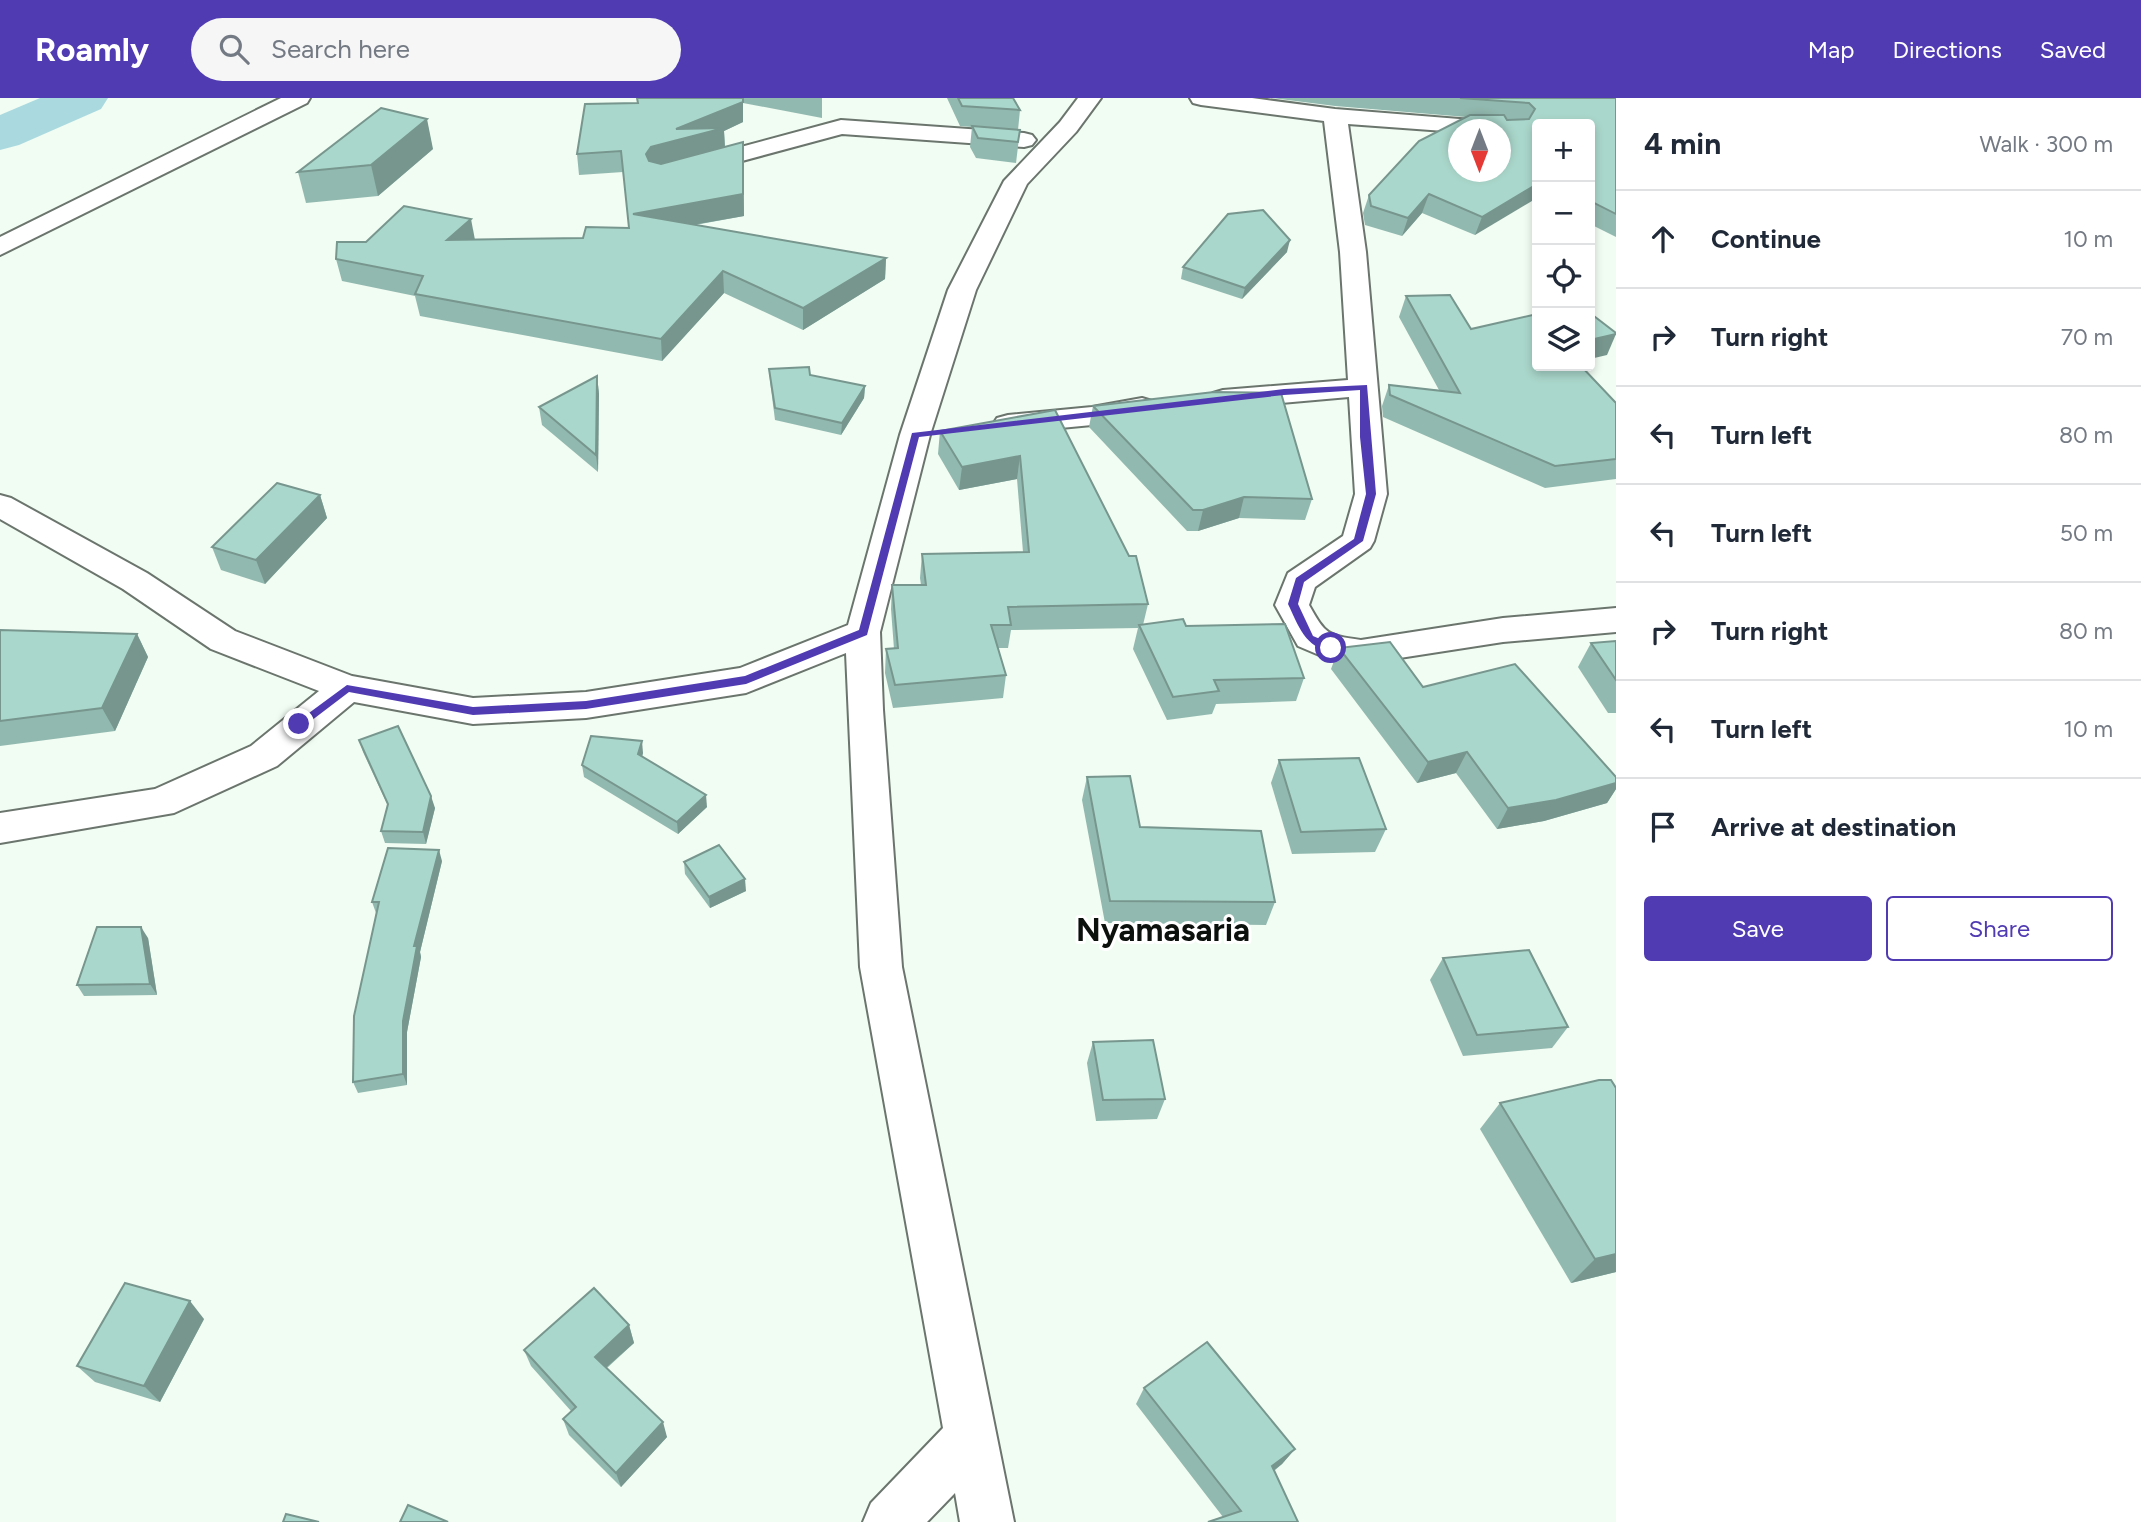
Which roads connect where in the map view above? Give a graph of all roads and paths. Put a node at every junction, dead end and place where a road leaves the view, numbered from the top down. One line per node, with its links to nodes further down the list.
1 (299, 98): 8 (street)
2 (1090, 98): 6 (street)
3 (1201, 98): 4 (street)
4 (1335, 116): 5 (street); 9 (street)
5 (1514, 129)
6 (1053, 143): 7 (street); 13 (street)
7 (675, 173)
8 (0, 247)
9 (1364, 387): 10 (street); 12 (street)
10 (977, 428)
11 (0, 505): 14 (street)
12 (1616, 620)
13 (863, 632): 14 (street); 16 (street)
14 (347, 688): 15 (street)
15 (0, 828)
16 (971, 1437): 17 (street); 18 (street)
17 (890, 1522)
18 (987, 1522)

